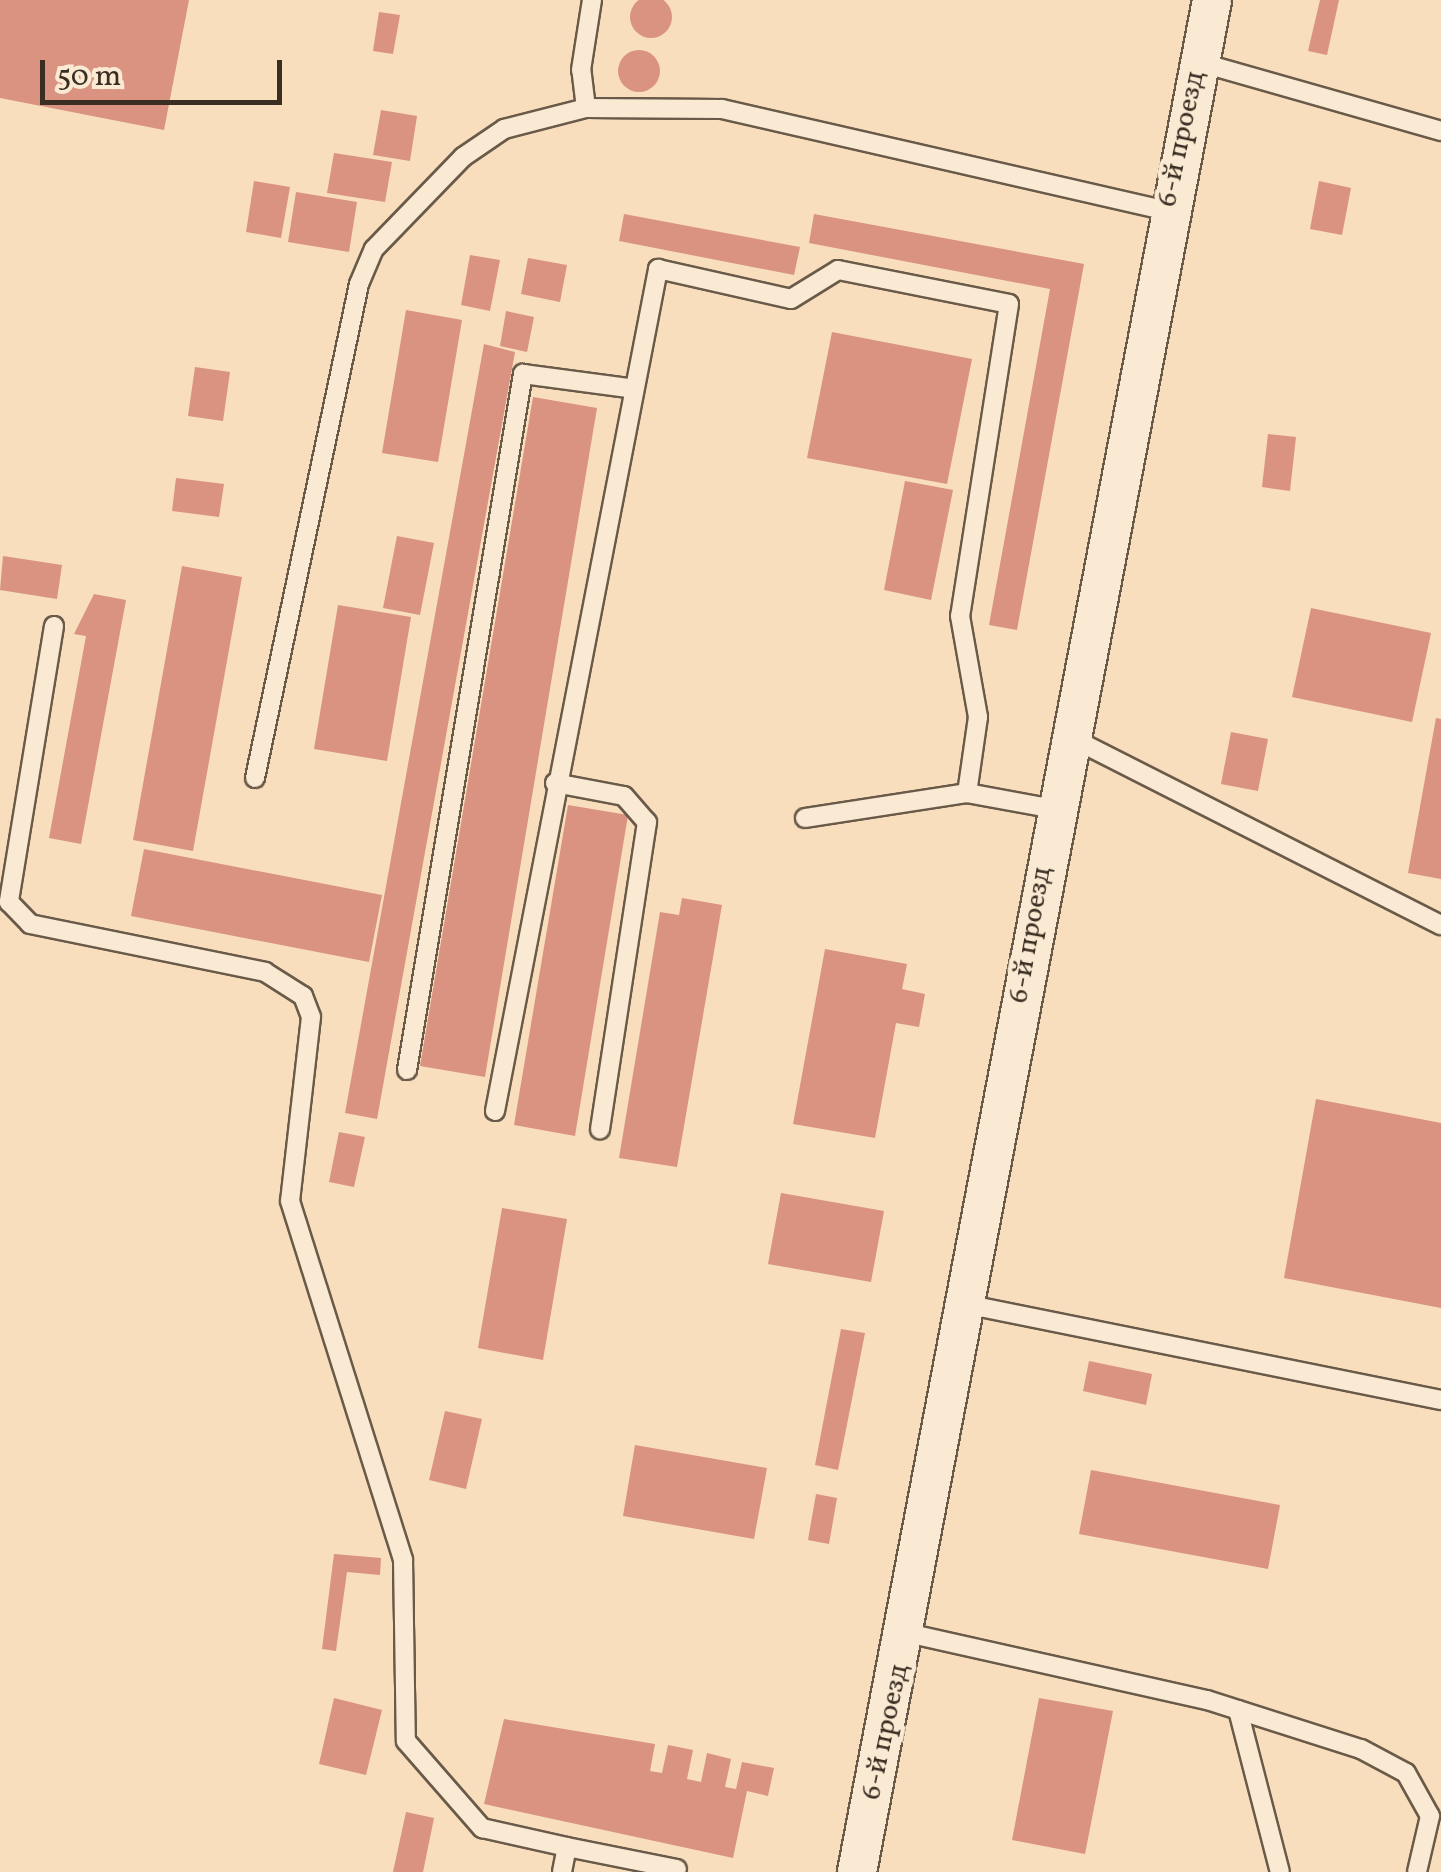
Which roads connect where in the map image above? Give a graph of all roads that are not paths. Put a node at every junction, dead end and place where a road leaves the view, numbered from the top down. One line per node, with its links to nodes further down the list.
1 (592, 0): 4 (lane)
2 (1212, 0): 3 (street, 6-й проезд)
3 (1198, 62): 5 (lane); 6 (street, 6-й проезд)
4 (586, 108): 6 (lane); 10 (lane)
5 (1441, 132)
6 (1166, 211): 9 (street, 6-й проезд)
7 (628, 388): 11 (lane); 12 (lane); 16 (lane)
8 (54, 626): 23 (lane)
9 (1067, 735): 13 (street, 6-й проезд); 15 (lane)
10 (255, 778)
11 (554, 783): 17 (lane); 18 (lane)
12 (967, 793): 13 (lane); 14 (lane)
13 (1054, 809): 19 (street, 6-й проезд)
14 (805, 818)
15 (1441, 925)
16 (407, 1070)
17 (496, 1111)
18 (600, 1129)
19 (965, 1304): 20 (lane); 21 (street, 6-й проезд)
20 (1441, 1400)
21 (906, 1633): 22 (lane); 26 (street, 6-й проезд)
22 (1238, 1710): 27 (lane); 28 (lane)
23 (567, 1847): 24 (lane); 25 (lane)
24 (677, 1869)
25 (562, 1872)
26 (858, 1872)
27 (1280, 1872)
28 (1416, 1872)

